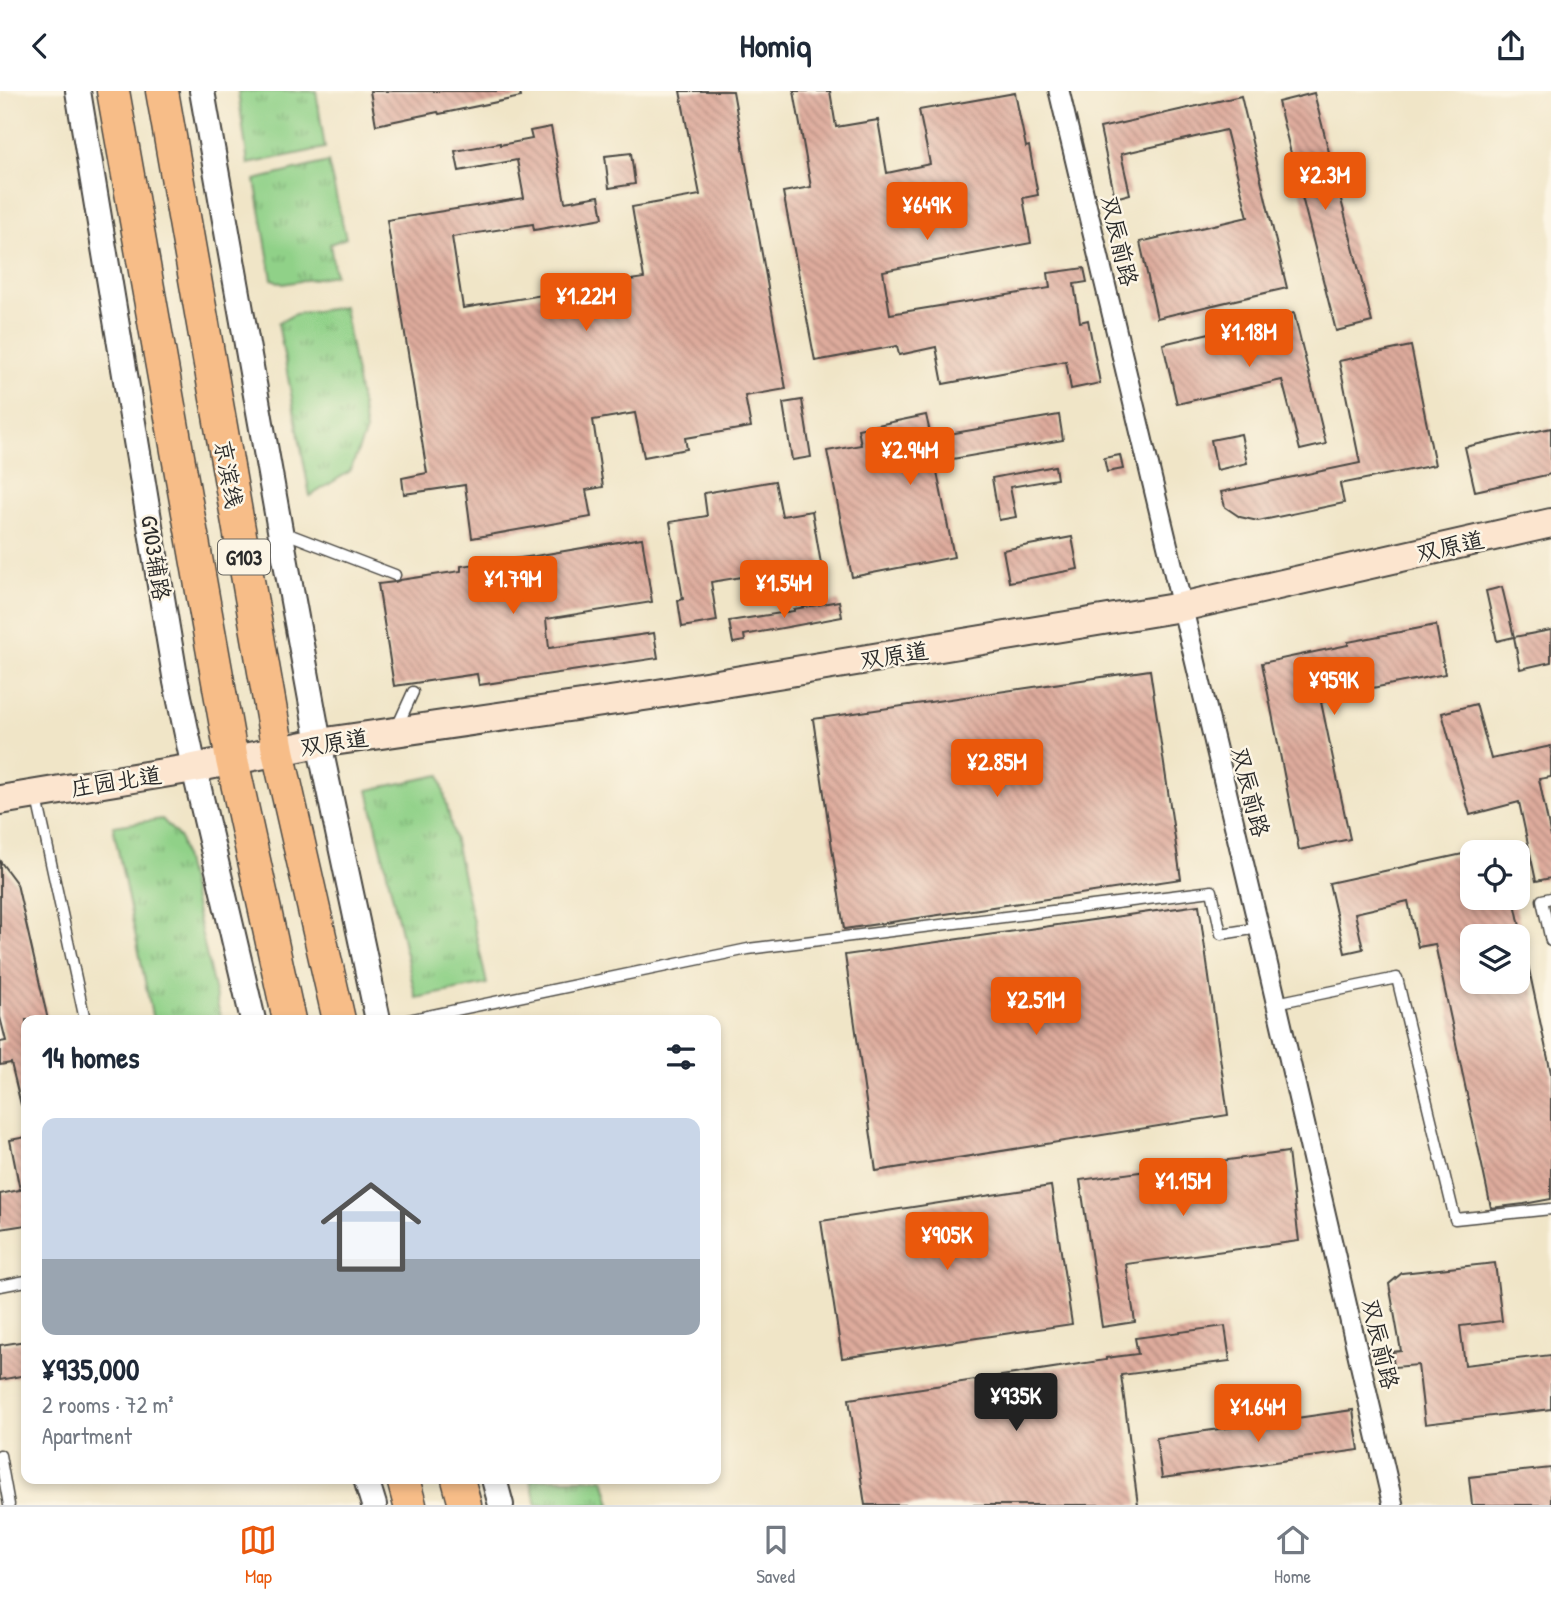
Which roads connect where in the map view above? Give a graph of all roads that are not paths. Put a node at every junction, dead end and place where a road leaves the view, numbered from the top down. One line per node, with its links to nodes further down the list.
1 (78, 91): 15 (street, G103辅路)
2 (113, 91): 14 (highway, 京滨线 / G103)
3 (162, 91): 13 (highway, 京滨线 / G103)
4 (202, 91): 7 (street)
5 (1059, 91): 9 (street, 双辰前路)
6 (1551, 523): 9 (main road, 双原道)
7 (280, 530): 8 (lane); 12 (street)
8 (395, 575)
9 (1181, 607): 11 (main road, 双原道); 19 (street, 双辰前路)
10 (413, 692): 11 (lane)
11 (395, 732): 12 (main road, 双原道)
12 (319, 743): 13 (main road, 双原道); 26 (street)
13 (278, 751): 14 (main road, 双原道); 25 (highway, 京滨线 / G103)
14 (232, 760): 15 (main road, 庄园北道); 24 (highway, 京滨线 / G103)
15 (194, 768): 16 (main road, 庄园北道); 23 (street, G103辅路)
16 (36, 794): 17 (main road, 庄园北道); 22 (lane)
17 (0, 800)
18 (1551, 898): 20 (lane)
19 (1259, 928): 21 (street, 双辰前路); 27 (lane)
20 (1551, 941)
21 (1276, 1003): 28 (lane); 43 (street, 双辰前路)
22 (84, 1015)
23 (252, 1015)
24 (288, 1015)
25 (338, 1015)
26 (377, 1015)
27 (432, 1015)
28 (1551, 1209)
29 (21, 1282): 30 (lane)
30 (0, 1286)
31 (0, 1455): 37 (lane)
32 (368, 1484): 38 (street)
33 (388, 1484): 39 (highway)
34 (404, 1484): 40 (highway)
35 (459, 1484): 41 (highway)
36 (495, 1484): 42 (street)
37 (9, 1505)
38 (374, 1505)
39 (388, 1505)
40 (410, 1505)
41 (465, 1505)
42 (500, 1505)
43 (1393, 1505)

